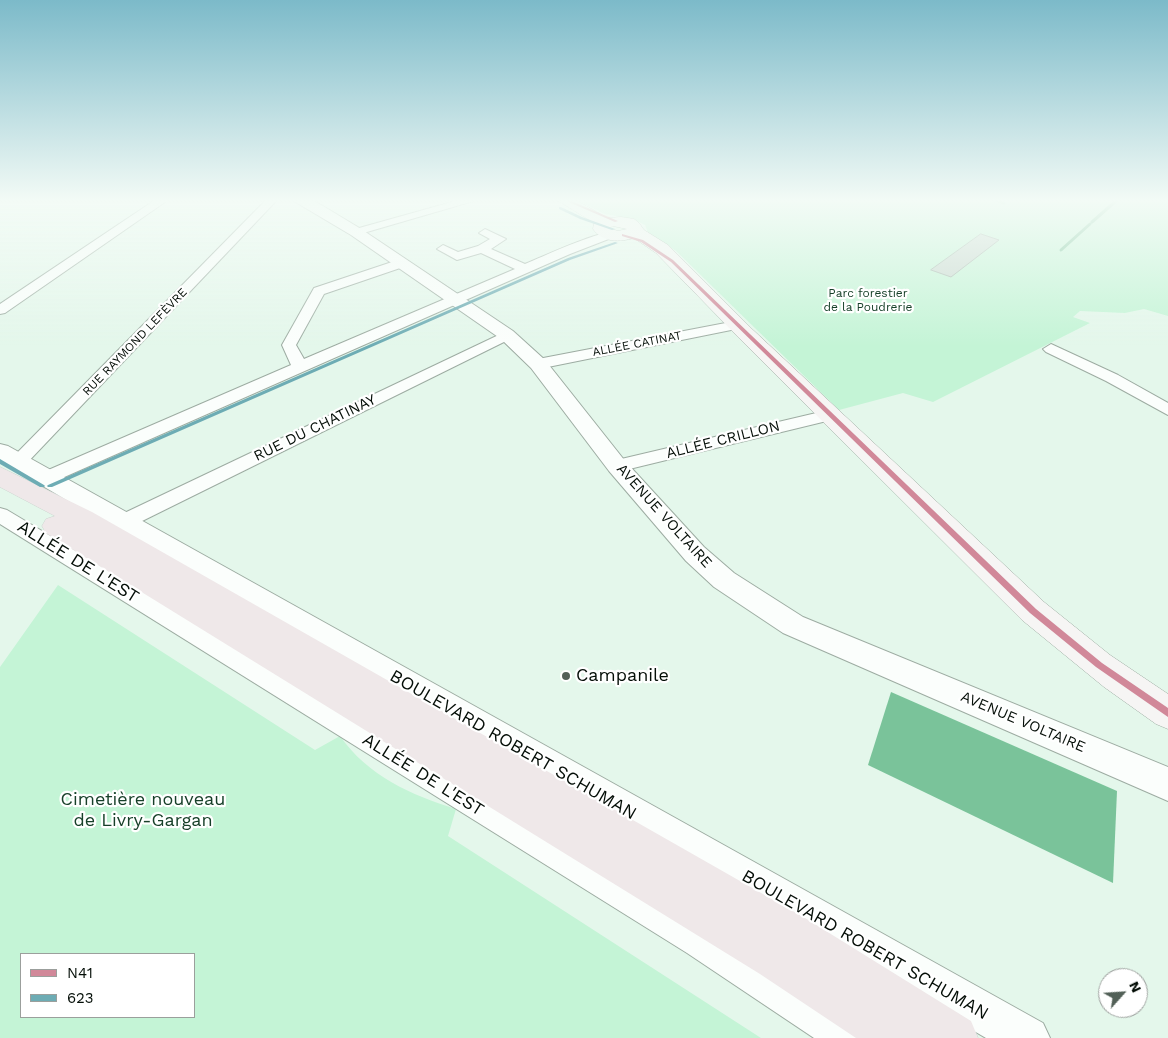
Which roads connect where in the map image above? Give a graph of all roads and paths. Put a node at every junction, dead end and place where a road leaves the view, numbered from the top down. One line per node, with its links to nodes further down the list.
1 (91, 248): 11 (street)
2 (223, 248): 19 (street, RUE RAYMOND LEFÈVRE)
3 (380, 248): 8 (street, AVENUE VOLTAIRE)
4 (572, 248): 9 (street)
5 (653, 248): 12 (main road)
6 (443, 249): 7 (street)
7 (482, 249): 9 (street)
8 (402, 263): 10 (street, AVENUE VOLTAIRE); 16 (street)
9 (526, 269): 10 (street)
10 (456, 299): 13 (street, AVENUE VOLTAIRE); 16 (street)
11 (0, 310)
12 (736, 325): 15 (street, ALLÉE CATINAT); 18 (main road)
13 (507, 335): 15 (street, AVENUE VOLTAIRE); 24 (street, RUE DU CHATINAY)
14 (1051, 349): 17 (street)
15 (538, 364): 20 (street, AVENUE VOLTAIRE)
16 (300, 367): 21 (street)
17 (1168, 410)
18 (829, 414): 20 (street, ALLÉE CRILLON); 25 (main road)
19 (6, 462): 21 (street, BOULEVARD ROBERT SCHUMAN); 29 (highway)
20 (617, 466): 26 (street, AVENUE VOLTAIRE)
21 (46, 478): 24 (street, BOULEVARD ROBERT SCHUMAN)
22 (0, 494): 28 (highway)
23 (0, 515): 27 (street, ALLÉE DE L'EST)
24 (123, 522): 30 (street, BOULEVARD ROBERT SCHUMAN)
25 (1168, 713)
26 (1168, 784)
27 (843, 1038)
28 (898, 1038)
29 (954, 1038)
30 (1028, 1038)

